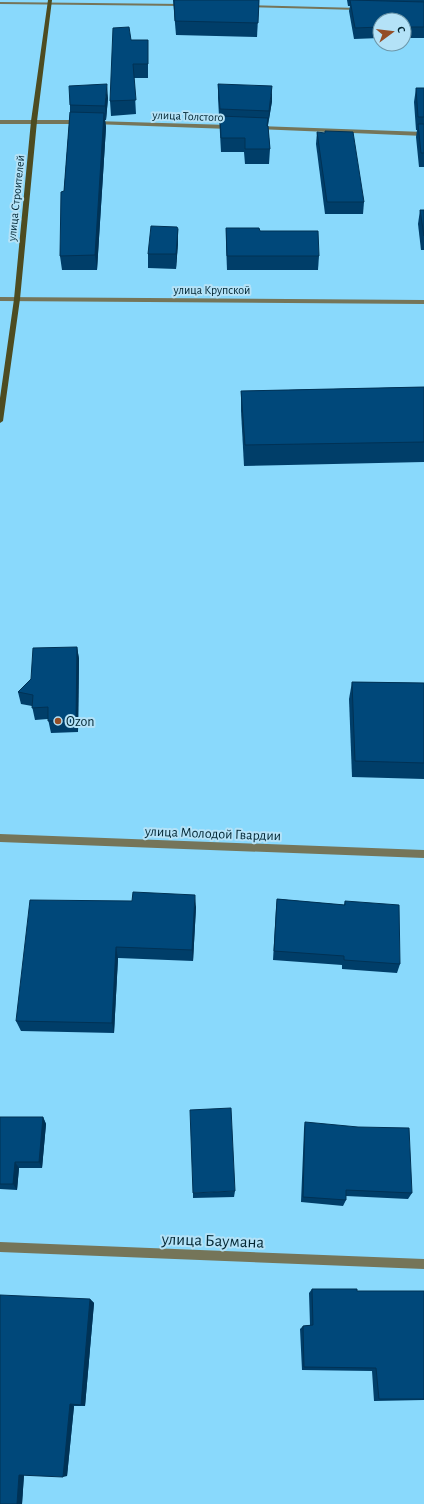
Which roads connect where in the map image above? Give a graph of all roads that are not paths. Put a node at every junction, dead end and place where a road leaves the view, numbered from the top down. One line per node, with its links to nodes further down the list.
1 (50, 1): 2 (street); 3 (street); 6 (street, улица Строителей)
2 (0, 3)
3 (185, 5)
4 (241, 6): 5 (street)
5 (368, 9)
6 (34, 121): 7 (street, улица Толстого); 8 (street, улица Толстого); 12 (street, улица Строителей)
7 (0, 122)
8 (237, 128)
9 (253, 128): 10 (street)
10 (424, 134)
11 (0, 299): 12 (street, улица Крупской)
12 (17, 299): 13 (street, улица Крупской); 14 (street, улица Строителей)
13 (424, 302)
14 (0, 421)
15 (0, 838): 16 (street, улица Молодой Гвардии)
16 (424, 854)
17 (0, 1247): 18 (street, улица Баумана)
18 (424, 1264)

